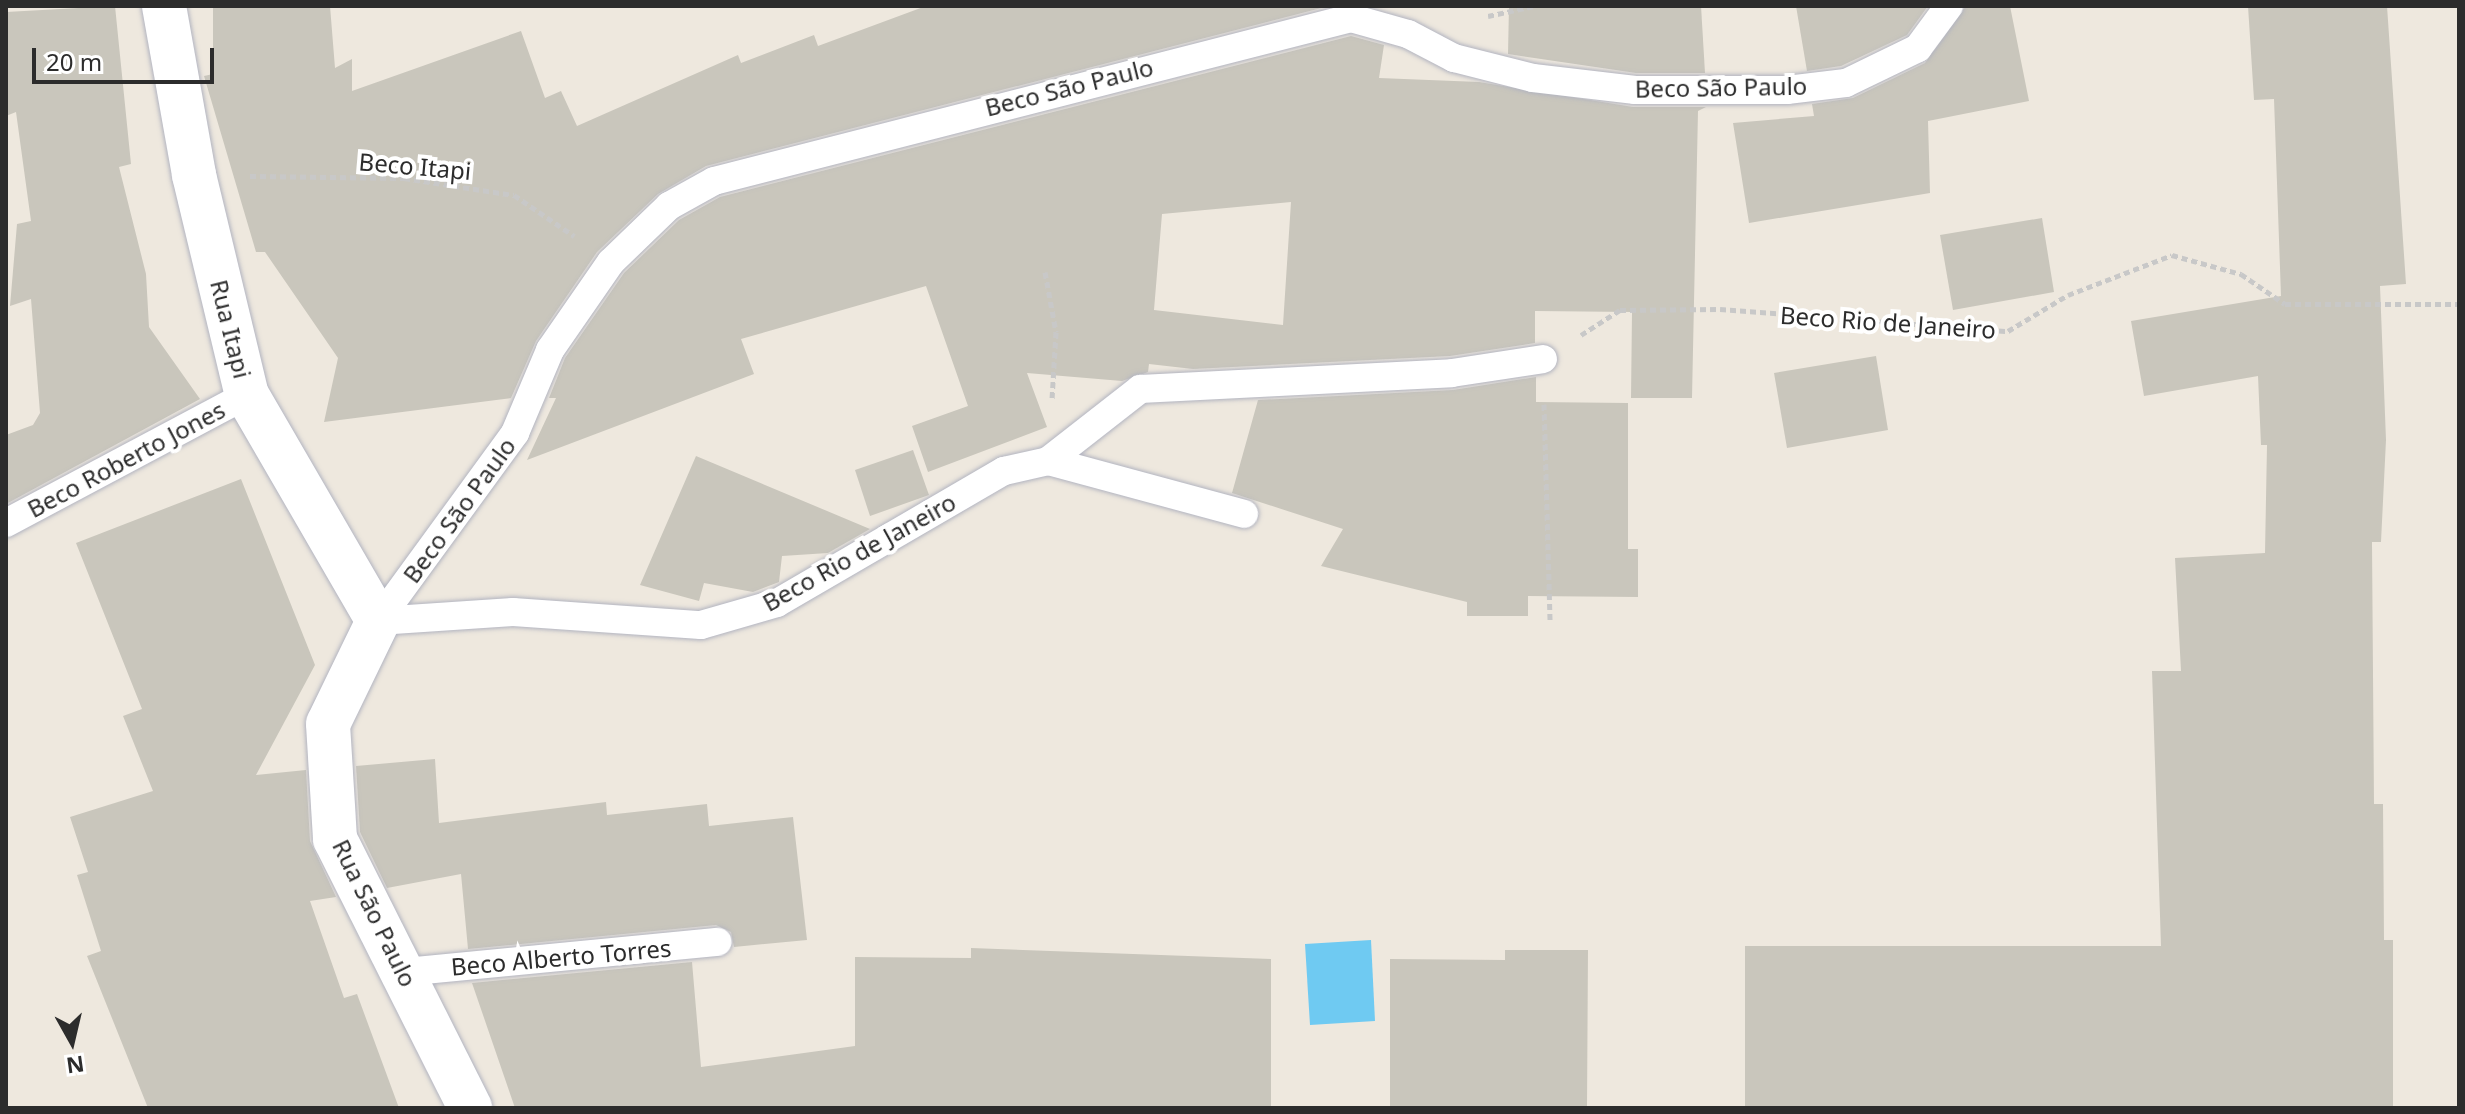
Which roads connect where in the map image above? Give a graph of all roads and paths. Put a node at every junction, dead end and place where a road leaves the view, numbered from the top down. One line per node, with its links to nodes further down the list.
1 (164, 6): 3 (street, Rua Itapi)
2 (1949, 6): 4 (lane, Beco São Paulo)
3 (194, 175): 4 (path, Beco Itapi); 8 (street, Rua Itapi)
4 (611, 262): 12 (lane, Beco São Paulo)
5 (1045, 272): 9 (path)
6 (2459, 304): 7 (path, Beco Rio de Janeiro)
7 (1543, 359): 9 (lane, Beco Rio de Janeiro); 13 (path)
8 (247, 395): 11 (lane, Beco Roberto Jones); 12 (street, Rua Itapi)
9 (1048, 461): 10 (lane, Beco Rio de Janeiro); 12 (lane, Beco Rio de Janeiro)
10 (1244, 514)
11 (6, 523)
12 (378, 621): 15 (street, Rua São Paulo)
13 (1550, 622)
14 (718, 942): 15 (lane, Beco Alberto Torres)
15 (404, 972): 16 (street, Rua São Paulo)
16 (470, 1108)

